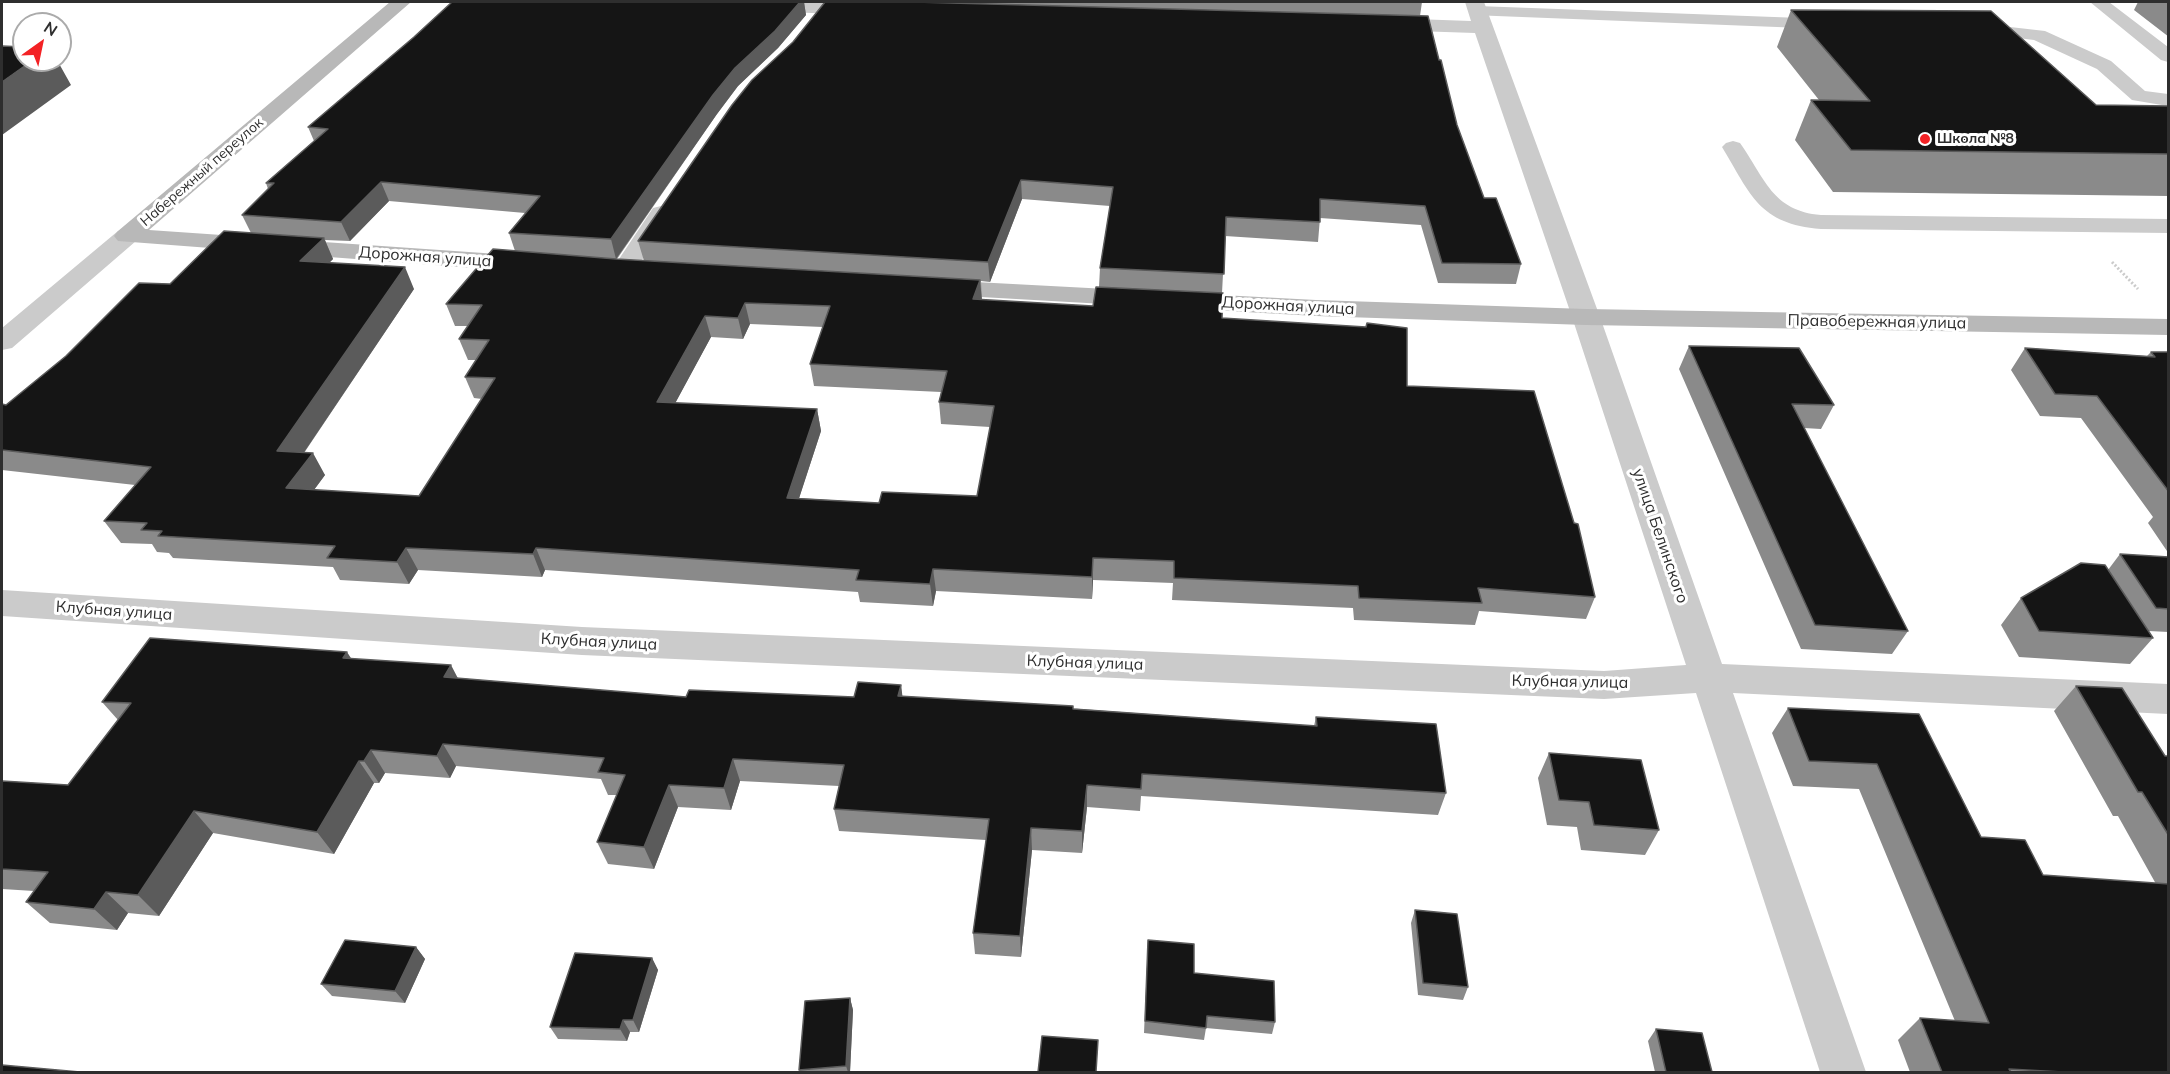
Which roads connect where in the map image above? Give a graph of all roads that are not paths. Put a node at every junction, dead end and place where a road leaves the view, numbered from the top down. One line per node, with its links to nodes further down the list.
1 (401, 2): 16 (street, Набережный переулок)
2 (2099, 2): 11 (lane)
3 (744, 5): 4 (street)
4 (825, 7): 5 (street); 10 (lane)
5 (884, 9)
6 (1478, 13): 7 (street); 8 (lane); 20 (street, улица Белинского)
7 (1362, 24)
8 (1850, 25)
9 (1952, 26): 12 (lane)
10 (806, 31)
11 (2169, 56)
12 (2169, 100)
13 (1733, 147): 15 (lane)
14 (674, 193): 18 (lane)
15 (2169, 226)
16 (127, 236): 17 (street, Дорожная улица); 22 (street, Набережный переулок)
17 (553, 266)
18 (624, 271)
19 (908, 286): 20 (street, Дорожная улица)
20 (1586, 317): 21 (street, Правобережная улица); 24 (street, улица Белинского)
21 (2169, 327)
22 (2, 342)
23 (2, 603): 24 (street, Клубная улица)
24 (1708, 678): 25 (street, Клубная улица); 26 (street, улица Белинского)
25 (2169, 699)
26 (1843, 1072)

